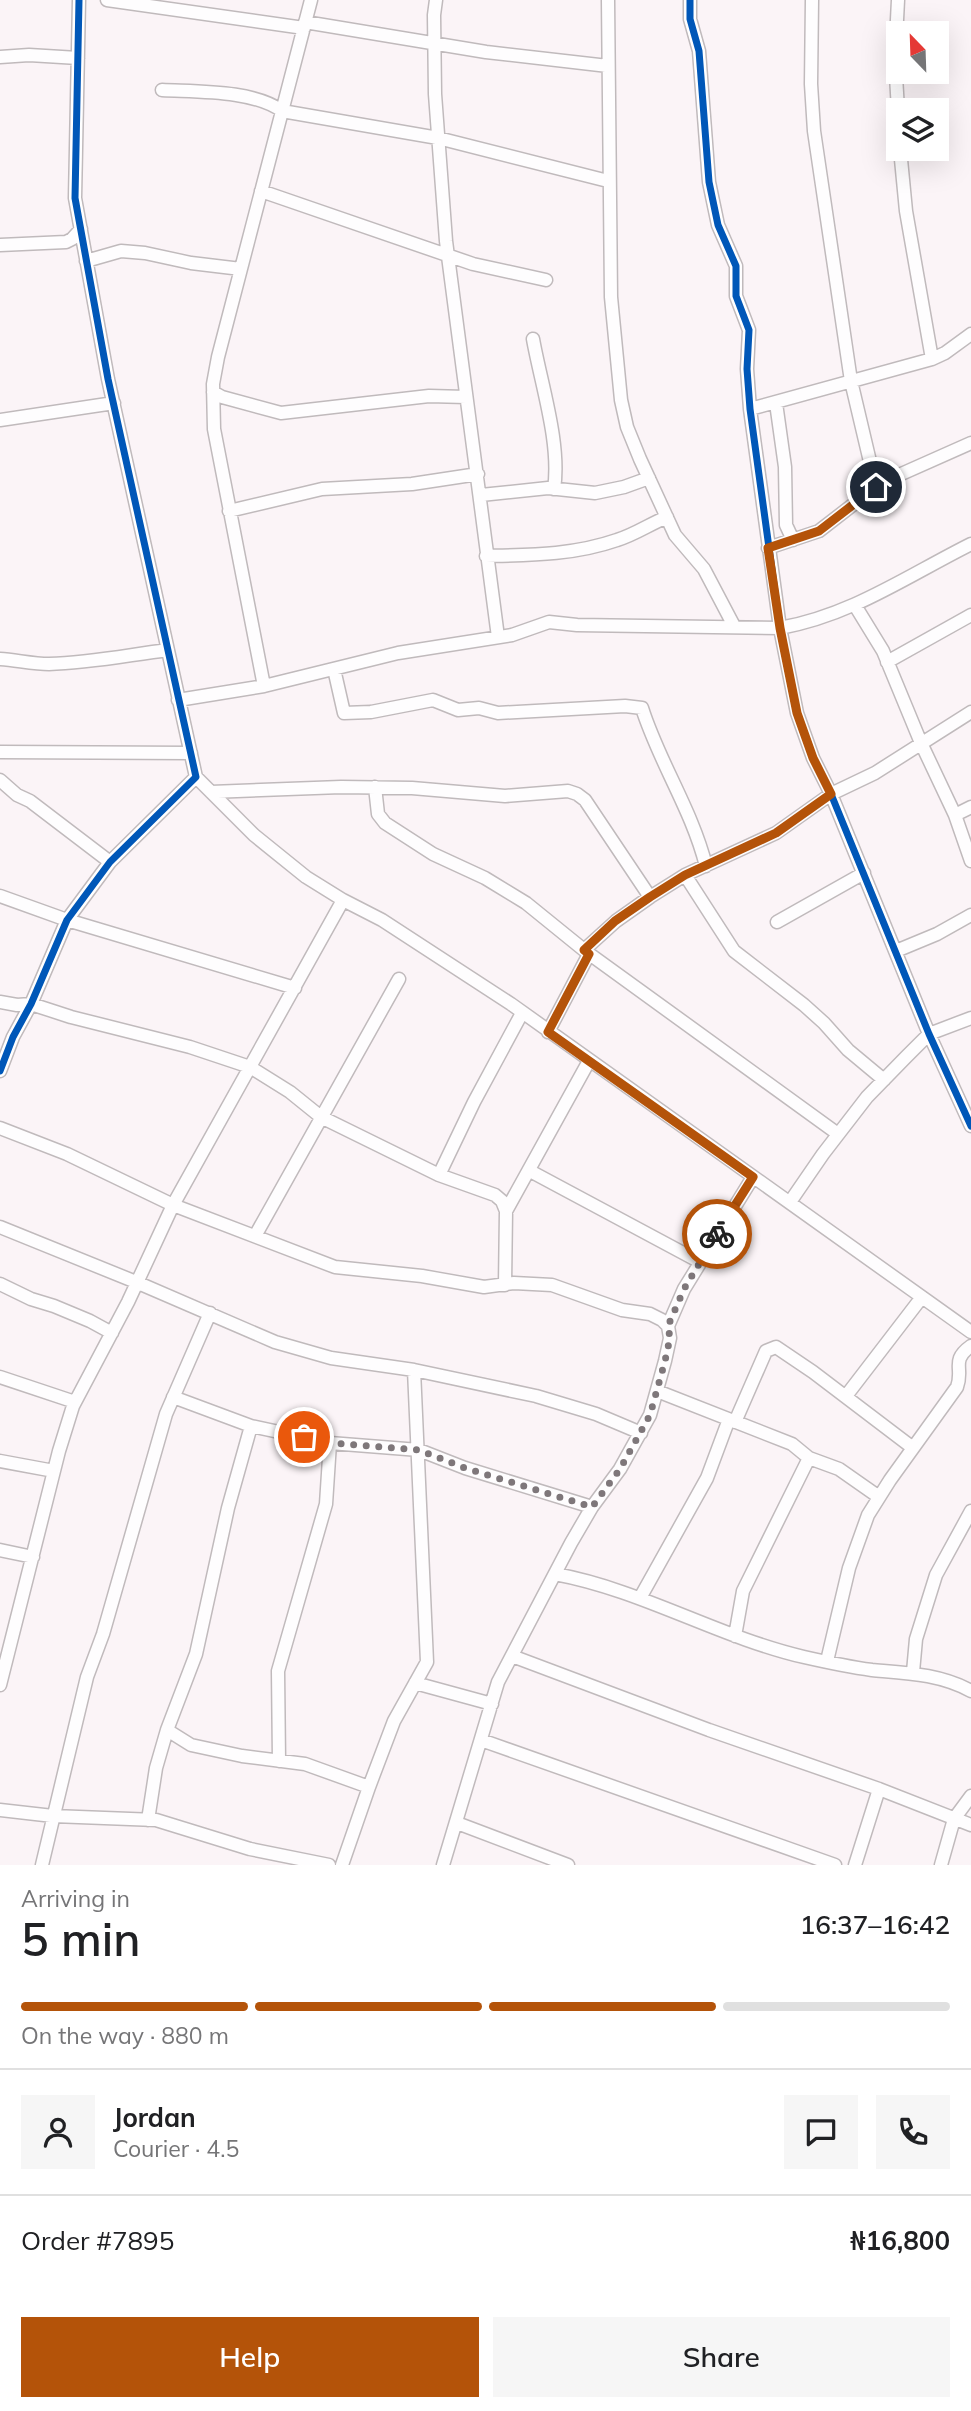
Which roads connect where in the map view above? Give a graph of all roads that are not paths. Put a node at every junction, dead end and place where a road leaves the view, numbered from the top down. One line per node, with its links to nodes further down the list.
1 (79, 0): 12 (street)
2 (107, 0): 9 (street)
3 (311, 0): 9 (street)
4 (436, 0): 10 (street)
5 (608, 0): 13 (street)
6 (690, 0): 35 (street)
7 (812, 0): 30 (street)
8 (898, 0): 15 (street)
9 (305, 25): 10 (street); 16 (street)
10 (434, 43): 13 (street); 17 (street)
11 (0, 57): 12 (street)
12 (78, 58): 21 (street)
13 (608, 66): 19 (street)
14 (162, 90): 16 (street)
15 (897, 98)
16 (282, 111): 17 (street); 20 (street)
17 (438, 138): 19 (street); 23 (street)
18 (901, 161): 29 (street)
19 (608, 181): 39 (street)
20 (261, 191): 23 (street); 25 (street)
21 (80, 229): 22 (street); 24 (street)
22 (0, 245)
23 (448, 256): 26 (street); 32 (street)
24 (86, 261): 25 (street); 33 (street)
25 (241, 269): 31 (street)
26 (546, 280)
27 (971, 334): 29 (street)
28 (533, 339): 41 (street)
29 (932, 359): 30 (street)
30 (851, 381): 34 (street); 40 (street)
31 (213, 391): 32 (street); 43 (street)
32 (466, 397): 38 (street)
33 (114, 403): 36 (street); 54 (street)
34 (776, 403): 35 (street); 45 (street)
35 (750, 408): 47 (street)
36 (0, 419)
37 (971, 443): 40 (street)
38 (478, 474): 42 (street); 43 (street)
39 (649, 478): 41 (street); 44 (street)
40 (876, 487): 45 (street)
41 (554, 489): 42 (street)
42 (481, 495): 48 (street)
43 (229, 511): 58 (street)
44 (667, 517): 48 (street); 51 (street)
45 (793, 540): 47 (street)
46 (971, 544): 49 (street)
47 (768, 548): 52 (street)
48 (486, 556): 53 (street)
49 (856, 607): 52 (street); 56 (street)
50 (971, 615): 56 (street)
51 (734, 626): 52 (street); 53 (street)
52 (780, 628): 68 (street)
53 (498, 636): 57 (street)
54 (168, 650): 55 (street); 59 (street)
55 (0, 659)
56 (887, 662): 61 (street)
57 (334, 669): 58 (street); 73 (street)
58 (264, 686): 59 (street)
59 (178, 700): 63 (street)
60 (971, 712): 61 (street)
61 (921, 743): 68 (street); 70 (street)
62 (0, 752): 63 (street)
63 (191, 752): 64 (street)
64 (196, 777): 67 (street); 72 (street)
65 (0, 780): 72 (street)
66 (375, 787): 67 (street); 77 (street); 83 (street)
67 (211, 792): 78 (street)
68 (831, 794): 73 (street); 74 (street)
69 (971, 807): 70 (street)
70 (955, 816): 71 (street)
71 (971, 861)
72 (110, 862): 80 (street)
73 (706, 866): 75 (street)
74 (864, 873): 81 (street); 82 (street)
75 (685, 875): 77 (street); 95 (street)
76 (0, 896): 80 (street)
77 (650, 897): 83 (street)
78 (343, 900): 85 (street); 88 (street)
79 (971, 915): 82 (street)
80 (67, 920): 85 (street); 87 (street)
81 (777, 922)
82 (895, 951): 91 (street)
83 (587, 952): 90 (street); 99 (street)
84 (399, 979): 96 (street)
85 (295, 988): 93 (street)
86 (0, 1002): 87 (street)
87 (31, 1004): 93 (street); 94 (street)
88 (522, 1013): 90 (street); 101 (street)
89 (971, 1018): 91 (street)
90 (548, 1032): 92 (street)
91 (929, 1034): 95 (street); 97 (street)
92 (589, 1061): 100 (street); 102 (street)
93 (250, 1067): 96 (street); 104 (street)
94 (0, 1071)
95 (884, 1080): 99 (street)
96 (321, 1118): 101 (street); 107 (street)
97 (971, 1126)
98 (0, 1128): 104 (street)
99 (838, 1134): 103 (street)
100 (530, 1171): 105 (street); 108 (street)
101 (439, 1175): 105 (street)
102 (753, 1177): 103 (street); 108 (street)
103 (790, 1202): 112 (street)
104 (173, 1205): 107 (street); 109 (street)
105 (506, 1211): 111 (street)
106 (0, 1227): 109 (street)
107 (255, 1236): 111 (street)
108 (700, 1262): 114 (street)
109 (136, 1282): 113 (street); 116 (street)
110 (0, 1284): 116 (street)
111 (505, 1284): 114 (street)
112 (922, 1297): 115 (street); 121 (street)
113 (210, 1313): 118 (street); 122 (street)
114 (668, 1326): 120 (street)
115 (971, 1332)
116 (112, 1333): 123 (street)
117 (971, 1346): 128 (street)
118 (414, 1370): 126 (street); 129 (street)
119 (0, 1377): 123 (street)
120 (657, 1391): 124 (street); 126 (street)
121 (846, 1396): 124 (street); 128 (street)
122 (173, 1397): 125 (street); 156 (street)
123 (75, 1402): 132 (street)
124 (732, 1420): 130 (street); 139 (street)
125 (251, 1426): 127 (street); 149 (street)
126 (641, 1433): 134 (street)
127 (330, 1443): 129 (street); 151 (street)
128 (913, 1448): 133 (street)
129 (419, 1450): 134 (street); 145 (street)
130 (809, 1458): 133 (street); 141 (street)
131 (0, 1461): 132 (street)
132 (54, 1471): 137 (street)
133 (879, 1497): 143 (street)
134 (592, 1507): 138 (street)
135 (969, 1520): 144 (street)
136 (0, 1550): 137 (street)
137 (33, 1557): 140 (street)
138 (555, 1574): 139 (street); 142 (street)
139 (640, 1598): 141 (street)
140 (6, 1636): 146 (street)
141 (735, 1636): 143 (street)
142 (512, 1657): 148 (street); 153 (street)
143 (827, 1661): 144 (street)
144 (913, 1672): 147 (street)
145 (415, 1683): 148 (street); 152 (street)
146 (0, 1685)
147 (971, 1691)
148 (492, 1704): 150 (street)
149 (167, 1730): 151 (street); 158 (street)
150 (481, 1740): 159 (street); 166 (street)
151 (279, 1761): 152 (street)
152 (369, 1787): 163 (street)
153 (879, 1789): 157 (street); 167 (street)
154 (971, 1796): 157 (street)
155 (0, 1810): 156 (street)
156 (53, 1816): 158 (street); 161 (street)
157 (954, 1819): 160 (street); 168 (street)
158 (148, 1820): 162 (street)
159 (457, 1823): 164 (street); 165 (street)
160 (971, 1825)
161 (42, 1865)
162 (329, 1865)
163 (342, 1865)
164 (443, 1865)
165 (568, 1865)
166 (835, 1865)
167 (855, 1865)
168 (941, 1865)

